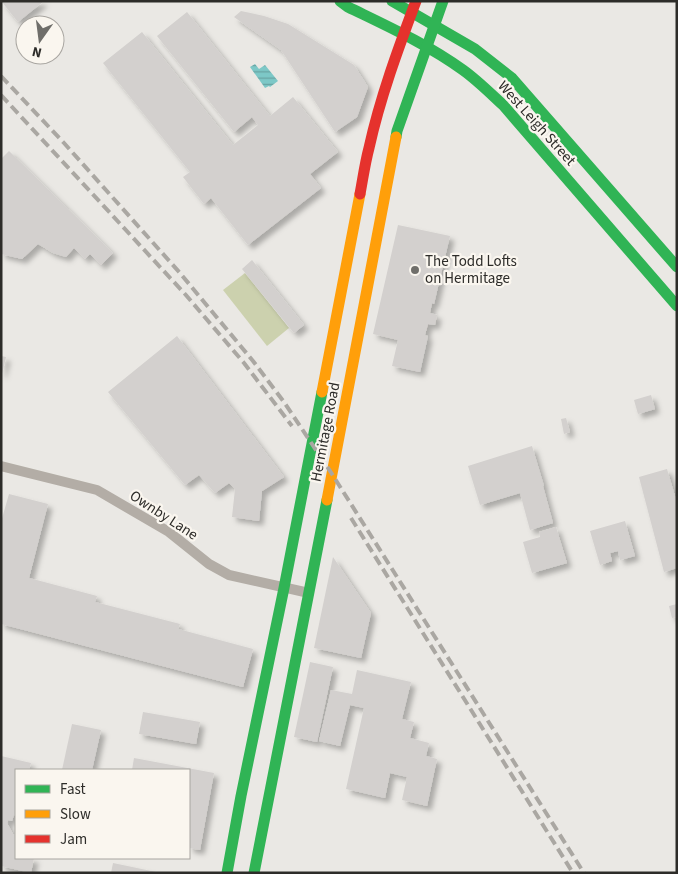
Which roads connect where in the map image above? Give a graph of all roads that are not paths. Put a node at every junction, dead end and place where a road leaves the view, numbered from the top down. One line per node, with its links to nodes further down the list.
1 (340, 1): 7 (street, West Leigh Street)
2 (392, 1): 5 (street, West Leigh Street)
3 (416, 1): 5 (street, Hermitage Road)
4 (443, 1): 6 (street, Hermitage Road)
5 (412, 12): 6 (street, West Leigh Street); 7 (street, Hermitage Road)
6 (434, 24): 8 (street, Hermitage Road); 9 (street, West Leigh Street)
7 (404, 35): 8 (street, West Leigh Street); 12 (street, Hermitage Road)
8 (426, 47): 10 (street, West Leigh Street); 13 (street, Hermitage Road)
9 (677, 267)
10 (677, 306)
11 (1, 466): 12 (street, Ownby Lane)
12 (284, 588): 13 (street, Ownby Lane); 14 (street, Hermitage Road)
13 (309, 593): 15 (street, Hermitage Road)
14 (227, 873)
15 (254, 873)

